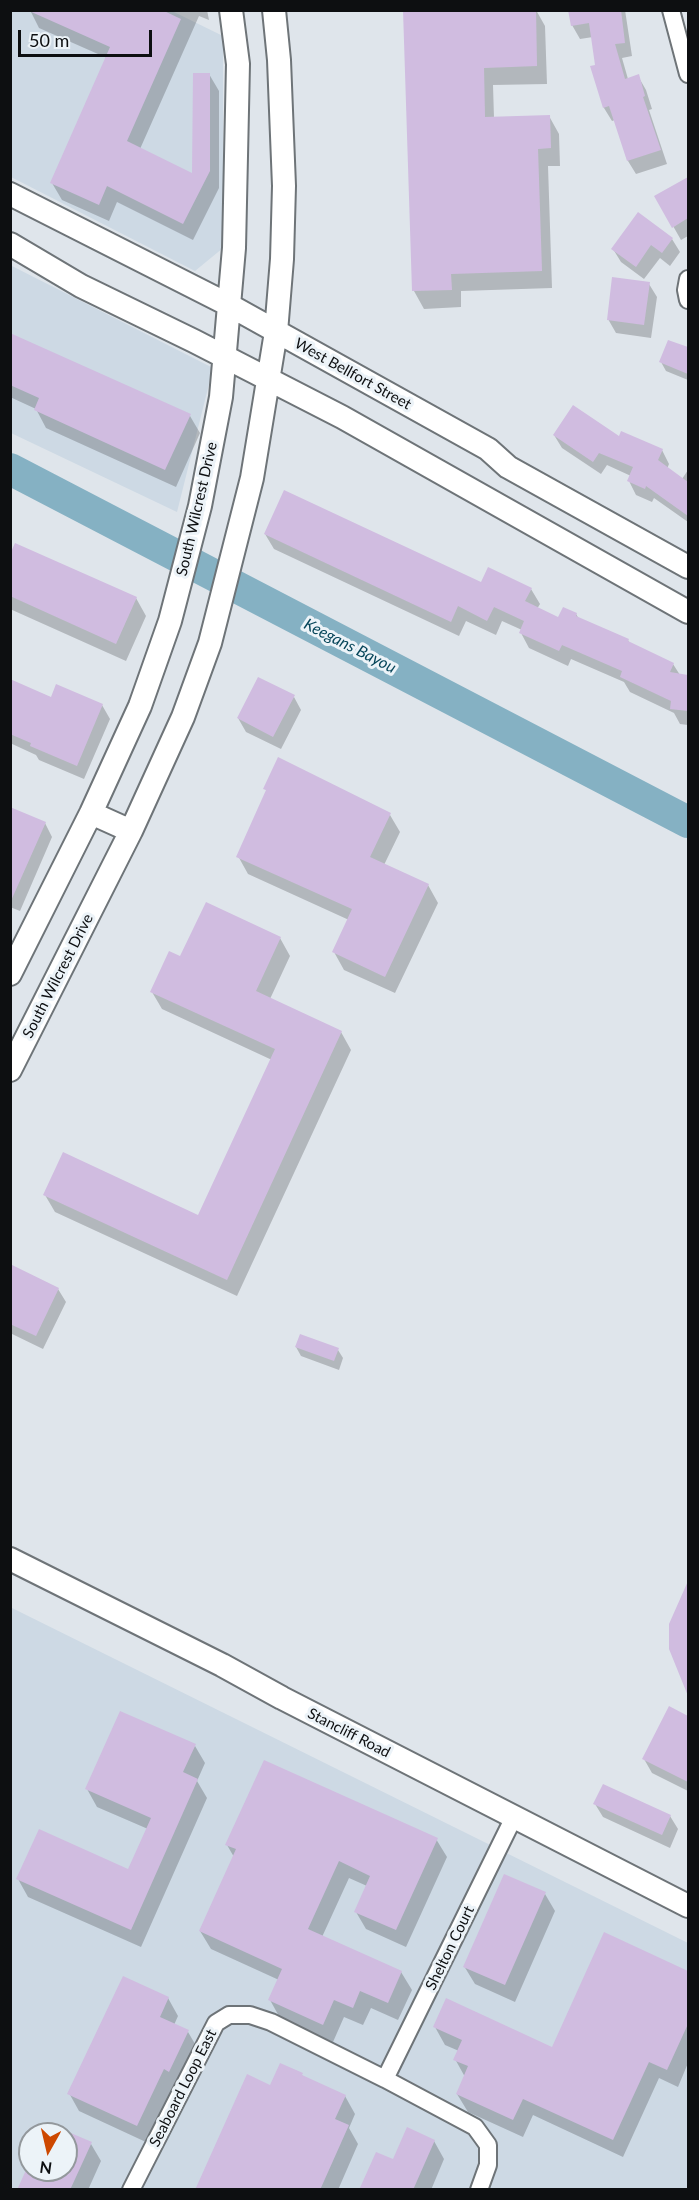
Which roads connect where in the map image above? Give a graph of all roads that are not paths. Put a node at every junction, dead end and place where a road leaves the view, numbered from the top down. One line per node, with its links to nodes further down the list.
1 (231, 10): 9 (main road, South Wilcrest Drive)
2 (274, 10): 10 (main road)
3 (671, 10): 4 (street)
4 (688, 74)
5 (10, 194): 9 (main road, West Bellfort Street)
6 (10, 244): 11 (main road)
7 (688, 279): 8 (street)
8 (688, 300)
9 (229, 305): 10 (main road, West Bellfort Street); 11 (main road, South Wilcrest Drive)
10 (276, 332): 12 (main road); 13 (main road, West Bellfort Street)
11 (224, 358): 12 (main road); 17 (main road, South Wilcrest Drive)
12 (269, 380): 14 (main road); 18 (main road, South Wilcrest Drive)
13 (508, 467): 14 (main road); 15 (main road, West Bellfort Street)
14 (491, 501): 16 (main road)
15 (688, 567)
16 (688, 612)
17 (92, 813): 18 (main road); 19 (main road, South Wilcrest Drive)
18 (131, 831): 20 (main road, South Wilcrest Drive)
19 (10, 974)
20 (10, 1070)
21 (10, 1559): 22 (main road, Stancliff Road)
22 (514, 1817): 23 (main road, Stancliff Road); 24 (street, Shelton Court)
23 (688, 1906)
24 (385, 2079): 25 (street, Seaboard Loop East); 26 (street, Seaboard Loop East)
25 (131, 2190)
26 (479, 2190)

